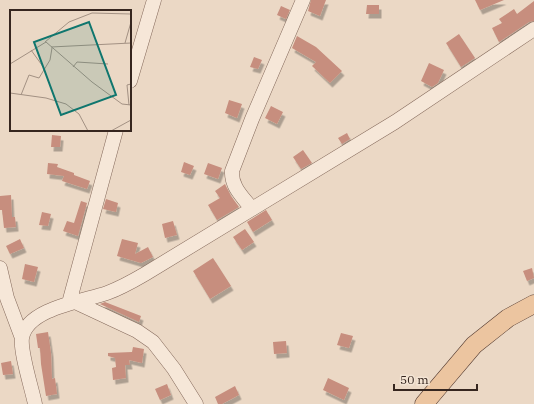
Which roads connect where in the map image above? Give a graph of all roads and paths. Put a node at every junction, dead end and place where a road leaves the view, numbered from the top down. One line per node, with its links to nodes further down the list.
1 (154, 0): 4 (street)
2 (303, 0): 6 (street)
3 (534, 29): 6 (street)
4 (131, 78)
5 (116, 131): 8 (street)
6 (252, 209): 8 (street)
7 (0, 268): 10 (street)
8 (72, 303): 10 (street); 11 (street)
9 (534, 304): 13 (main road)
10 (22, 338): 12 (street)
11 (190, 403)
12 (35, 404)
13 (424, 404)

